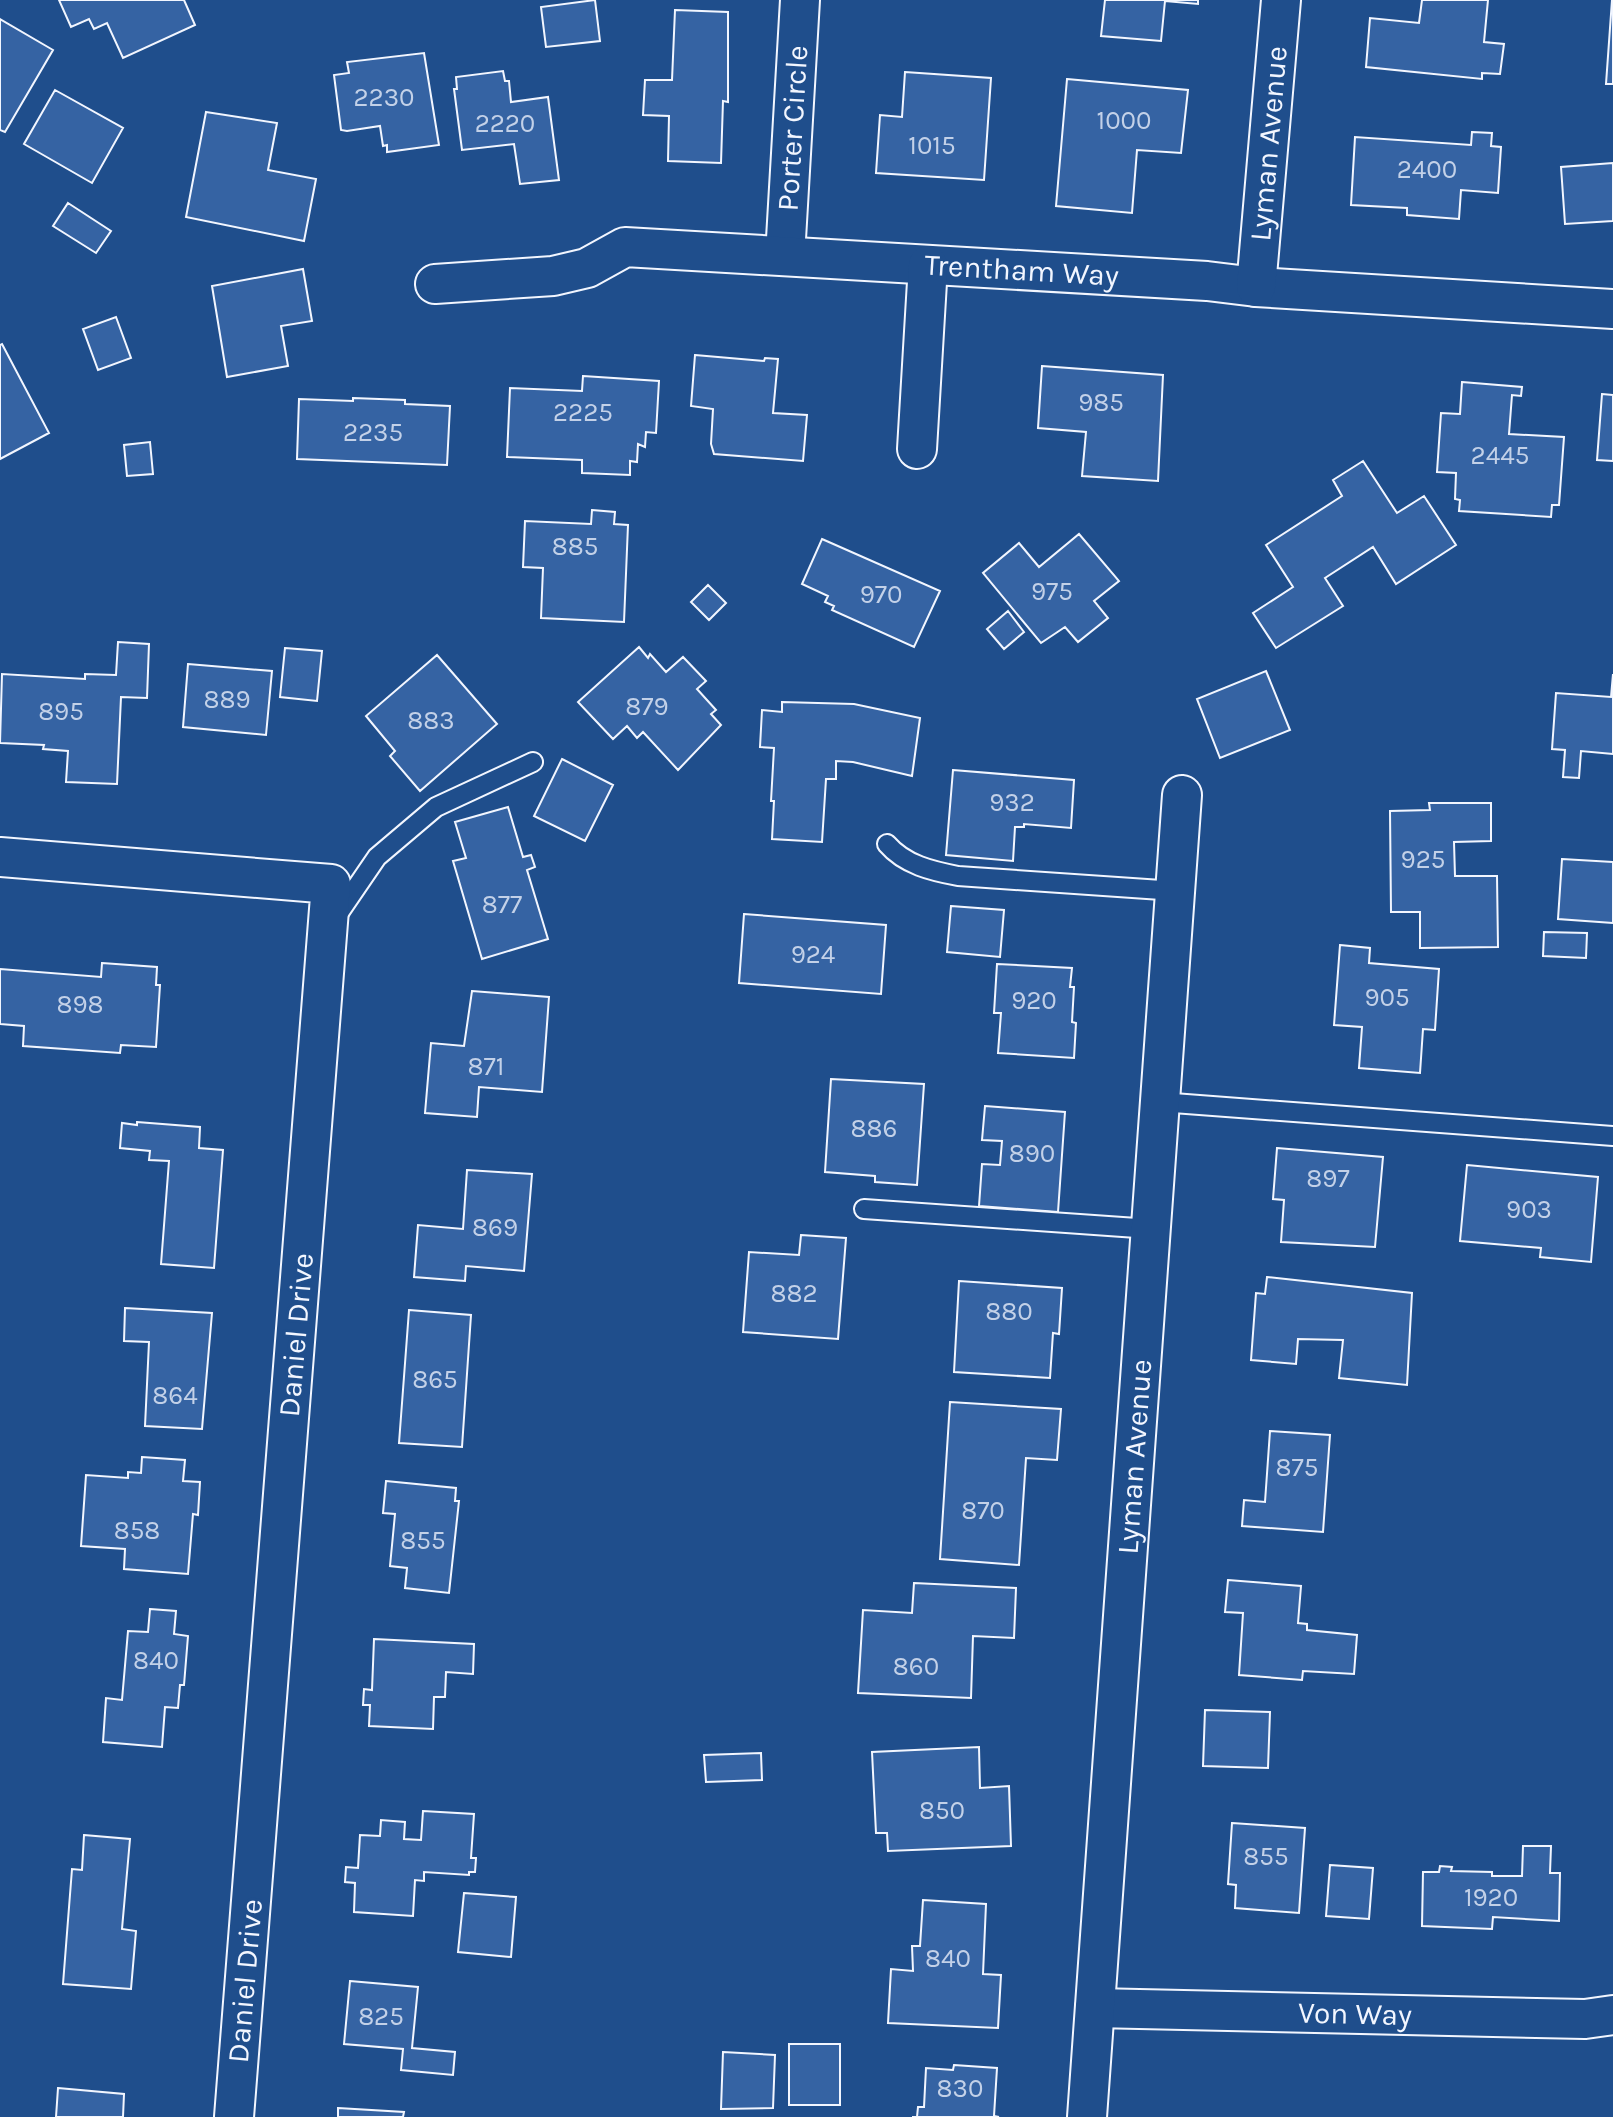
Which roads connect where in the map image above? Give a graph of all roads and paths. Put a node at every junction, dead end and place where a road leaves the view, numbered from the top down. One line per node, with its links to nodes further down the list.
1 (800, 0): 3 (street, Porter Circle)
2 (1281, 0): 6 (street, Lyman Avenue)
3 (785, 256): 4 (street, Trentham Way); 5 (street, Trentham Way)
4 (928, 265): 6 (street, Trentham Way); 8 (street)
5 (435, 284)
6 (1256, 287): 7 (street, Trentham Way)
7 (1613, 309)
8 (917, 449)
9 (533, 762): 14 (lane)
10 (1182, 795): 13 (street, Lyman Avenue)
11 (887, 844): 13 (lane)
12 (0, 857): 14 (street, Daniel Drive)
13 (1176, 891): 15 (street, Lyman Avenue)
14 (328, 929): 21 (street, Daniel Drive)
15 (1160, 1102): 16 (lane); 18 (street, Lyman Avenue)
16 (1613, 1136)
17 (864, 1209): 18 (lane)
18 (1151, 1229): 19 (street, Lyman Avenue)
19 (1095, 2008): 20 (street, Von Way); 22 (street, Lyman Avenue)
20 (1613, 2015)
21 (234, 2117)
22 (1087, 2117)

